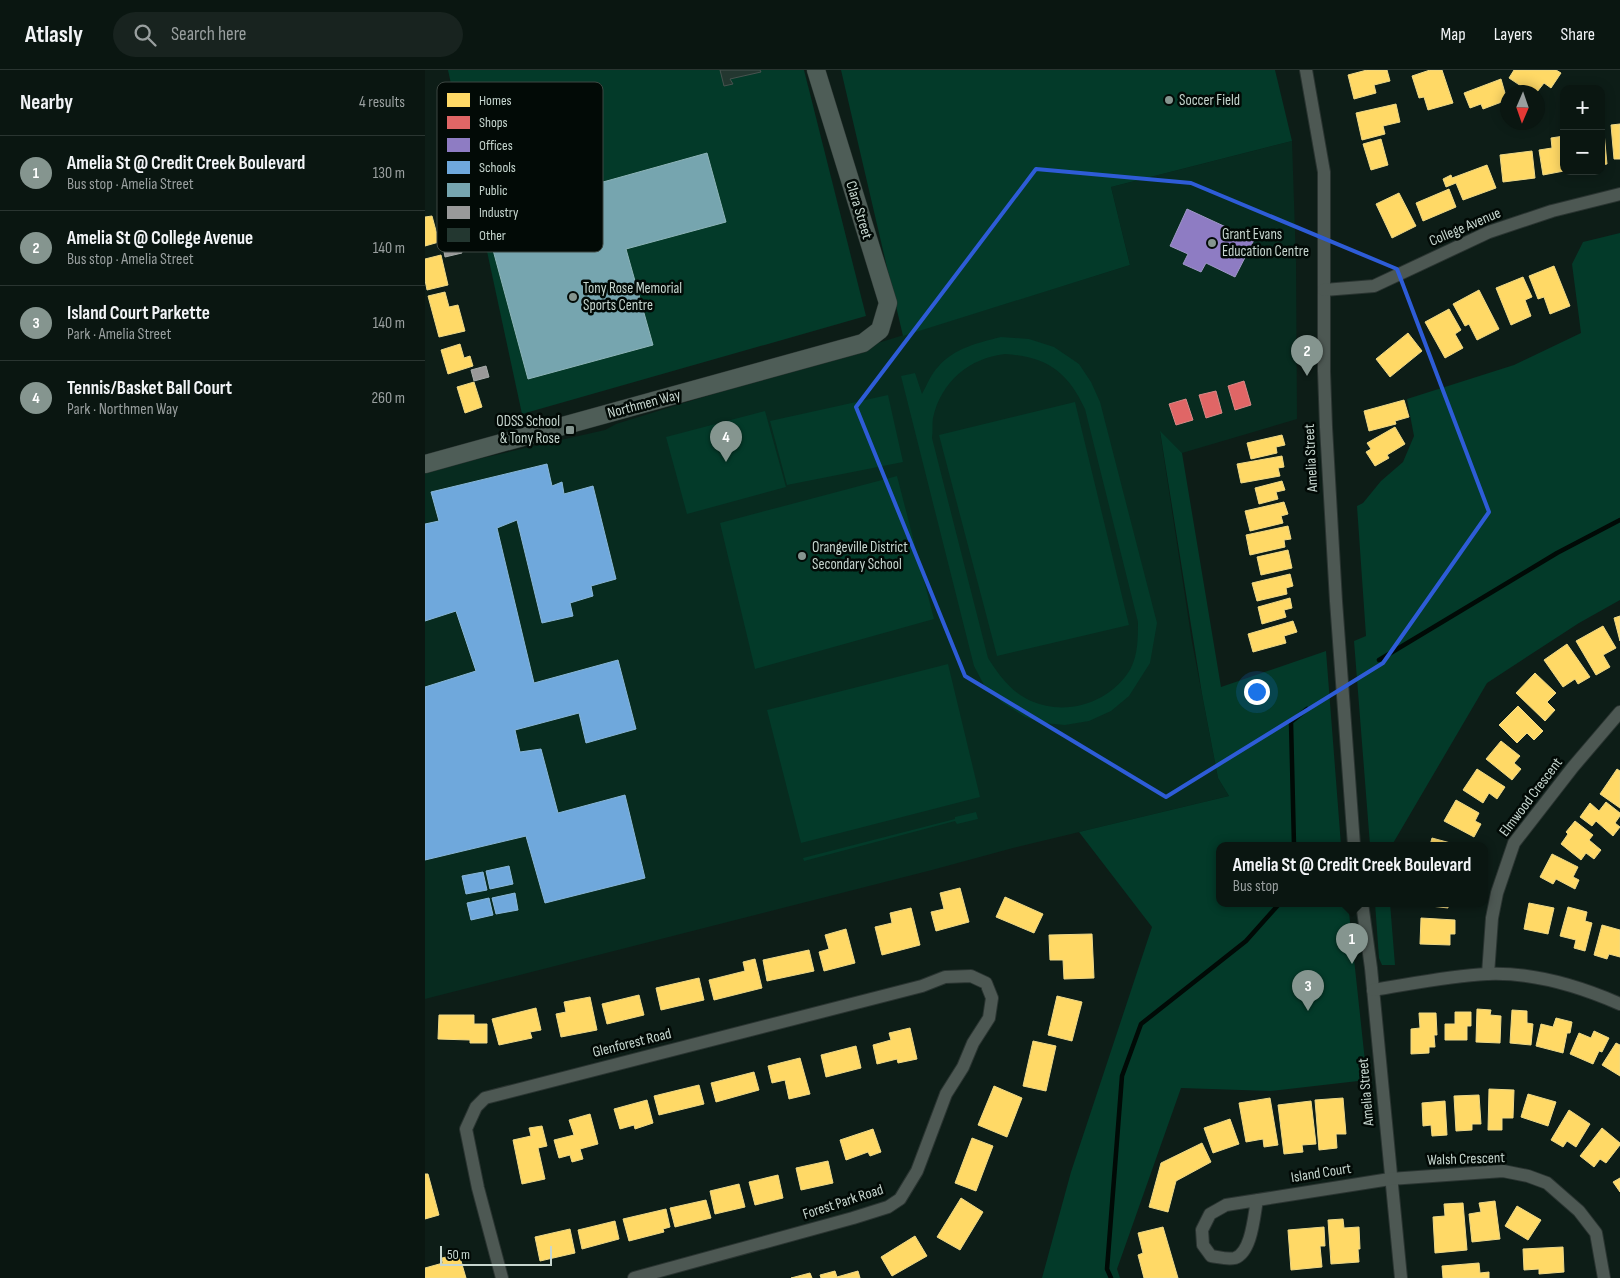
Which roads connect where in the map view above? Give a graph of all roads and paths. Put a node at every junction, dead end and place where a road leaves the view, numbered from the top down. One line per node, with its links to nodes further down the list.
1 (816, 70): 5 (street, Clara Street)
2 (1306, 70): 4 (street, Amelia Street)
3 (1620, 194): 4 (street, College Avenue)
4 (1324, 290): 8 (street, Amelia Street)
5 (863, 344): 6 (street, Northmen Way)
6 (425, 464)
7 (1620, 712): 10 (street, Elmwood Crescent)
8 (1354, 842)
9 (1363, 907): 12 (street, Amelia Street)
10 (1488, 974): 12 (street); 13 (street)
11 (971, 976): 16 (street, Glenforest Road); 17 (street, Forest Park Road)
12 (1373, 990): 14 (street, Amelia Street)
13 (1620, 1004)
14 (1390, 1179): 15 (street, Island Court); 18 (street, Amelia Street); 19 (street, Walsh Crescent)
15 (1257, 1200): 15 (street, Island Court)
16 (502, 1278)
17 (634, 1278)
18 (1401, 1278)
19 (1604, 1278)

